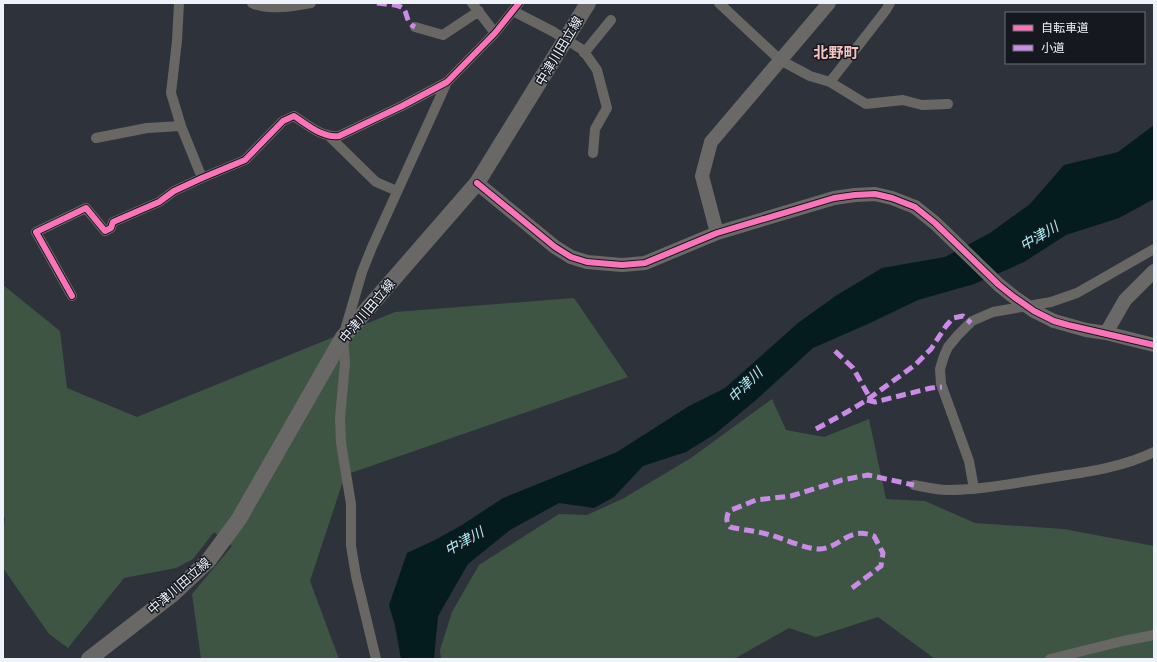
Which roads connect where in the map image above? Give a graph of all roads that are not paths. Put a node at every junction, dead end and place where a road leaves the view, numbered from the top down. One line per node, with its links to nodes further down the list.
1 (180, 3): 19 (street)
2 (252, 3): 3 (street)
3 (311, 3)
4 (472, 3): 10 (street)
5 (588, 3): 24 (main road, 中津川田立線)
6 (719, 3): 15 (street)
7 (830, 3): 15 (street)
8 (890, 3): 17 (street)
9 (516, 7): 13 (street); 14 (street, bridge)
10 (479, 11): 12 (street); 13 (street)
11 (611, 20): 14 (street)
12 (415, 27)
13 (495, 32): 16 (street)
14 (584, 52): 22 (street)
15 (780, 60): 17 (street); 26 (street)
16 (448, 82): 20 (street); 25 (street)
17 (830, 82): 18 (street)
18 (948, 104)
19 (181, 126): 21 (street); 23 (street)
20 (330, 137): 23 (street); 25 (street)
21 (96, 138)
22 (593, 153)
23 (202, 178): 29 (street)
24 (477, 183): 26 (street); 31 (main road, 中津川田立線)
25 (397, 191): 31 (street)
26 (717, 233): 30 (street, bridge)
27 (1154, 249): 35 (street)
28 (1154, 271): 30 (street)
29 (72, 296)
30 (1106, 333): 32 (street)
31 (343, 337): 37 (main road, 中津川田立線); 38 (street)
32 (1153, 346)
33 (1154, 452): 35 (street)
34 (914, 485): 35 (street)
35 (974, 490)
36 (1154, 635): 39 (street)
37 (89, 659)
38 (376, 659)
39 (1050, 659)

